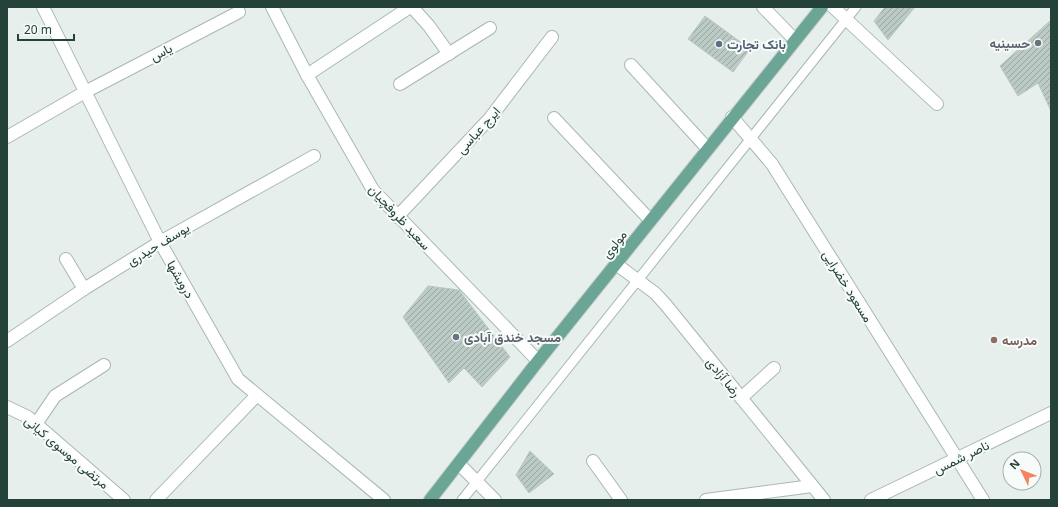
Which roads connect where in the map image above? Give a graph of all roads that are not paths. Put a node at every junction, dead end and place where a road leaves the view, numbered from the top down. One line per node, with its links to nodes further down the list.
1 (43, 7): 17 (street, درویشها)
2 (272, 7): 15 (street, سعید ظروفچیان)
3 (411, 7): 13 (street); 15 (street)
4 (763, 7): 12 (street)
5 (822, 7): 12 (main road, مولوی)
6 (833, 7): 9 (street)
7 (856, 7): 9 (lane)
8 (238, 12): 17 (street, یاس)
9 (847, 18): 18 (street); 22 (lane)
10 (490, 28): 13 (street)
11 (552, 37): 25 (street, ایرج عباسی)
12 (795, 40): 19 (main road, مولوی)
13 (449, 54): 16 (street)
14 (631, 65): 23 (street)
15 (307, 75): 25 (street, سعید ظروفچیان)
16 (400, 84)
17 (85, 92): 21 (street, یاس); 27 (street, درویشها)
18 (937, 104)
19 (732, 117): 22 (street, مسعود خضرایی); 23 (main road, مولوی)
20 (554, 118): 26 (street)
21 (7, 137)
22 (751, 139): 30 (lane); 41 (street, مسعود خضرایی)
23 (707, 148): 26 (main road, مولوی)
24 (314, 156): 27 (street, یوسف حیدری)
25 (398, 217): 33 (street, سعید ظروفچیان)
26 (650, 220): 29 (main road, مولوی)
27 (160, 242): 31 (street, یوسف حیدری); 36 (street, درویشها)
28 (66, 259): 31 (street)
29 (616, 264): 30 (street, رضا آزادی); 33 (main road, مولوی)
30 (637, 280): 37 (street, رضا آزادی); 44 (lane)
31 (84, 289): 32 (street, یوسف حیدری)
32 (7, 342)
33 (538, 361): 43 (main road, مولوی)
34 (104, 365): 40 (street)
35 (774, 368): 37 (street)
36 (258, 395): 47 (street); 48 (street, درویشها)
37 (741, 398): 45 (street, رضا آزادی)
38 (7, 407): 40 (street, مرتضی موسوی کیانی)
39 (1051, 413): 41 (street, ناصر شمس)
40 (36, 424): 46 (street, مرتضی موسوی کیانی)
41 (956, 459): 55 (street, ناصر شمس); 56 (street, مسعود خضرایی)
42 (592, 461): 52 (street)
43 (459, 464): 44 (street); 49 (main road, مولوی)
44 (477, 482): 50 (lane); 51 (street)
45 (812, 486): 53 (street); 54 (street, رضا آزادی)
46 (124, 500)
47 (156, 500)
48 (384, 500)
49 (430, 500)
50 (462, 500)
51 (495, 500)
52 (621, 500)
53 (706, 500)
54 (824, 500)
55 (871, 500)
56 (983, 500)

